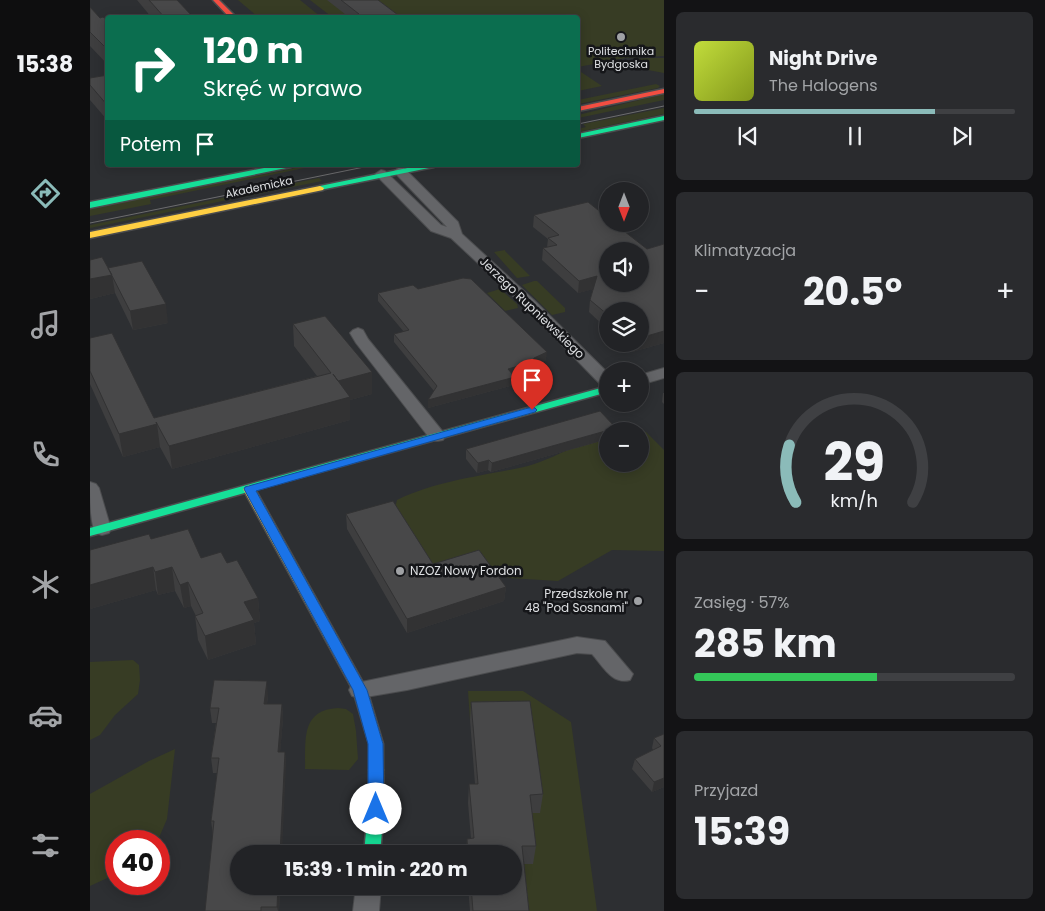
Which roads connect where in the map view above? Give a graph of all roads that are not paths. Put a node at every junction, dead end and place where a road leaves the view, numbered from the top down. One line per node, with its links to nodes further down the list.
1 (216, 0): 2 (street)
2 (231, 15)
3 (664, 91): 4 (street)
4 (580, 109)
5 (664, 118): 6 (street)
6 (580, 136)
7 (281, 167): 10 (street, Akademicka)
8 (398, 168): 9 (street, Akademicka); 12 (street, Jerzego Rupniewskiego)
9 (377, 170): 11 (street, Akademicka); 12 (street, Jerzego Rupniewskiego)
10 (90, 205)
11 (90, 235)
12 (456, 235): 15 (street, Jerzego Rupniewskiego)
13 (358, 333): 18 (street)
14 (664, 373): 16 (street)
15 (599, 374)
16 (649, 377)
17 (599, 391): 18 (street)
18 (437, 436): 20 (street)
19 (90, 488): 21 (street)
20 (250, 489): 21 (street); 23 (street)
21 (96, 530)
22 (622, 674): 23 (street)
23 (360, 690): 24 (street)
24 (373, 845)
25 (368, 895): 26 (street)
26 (366, 911)

